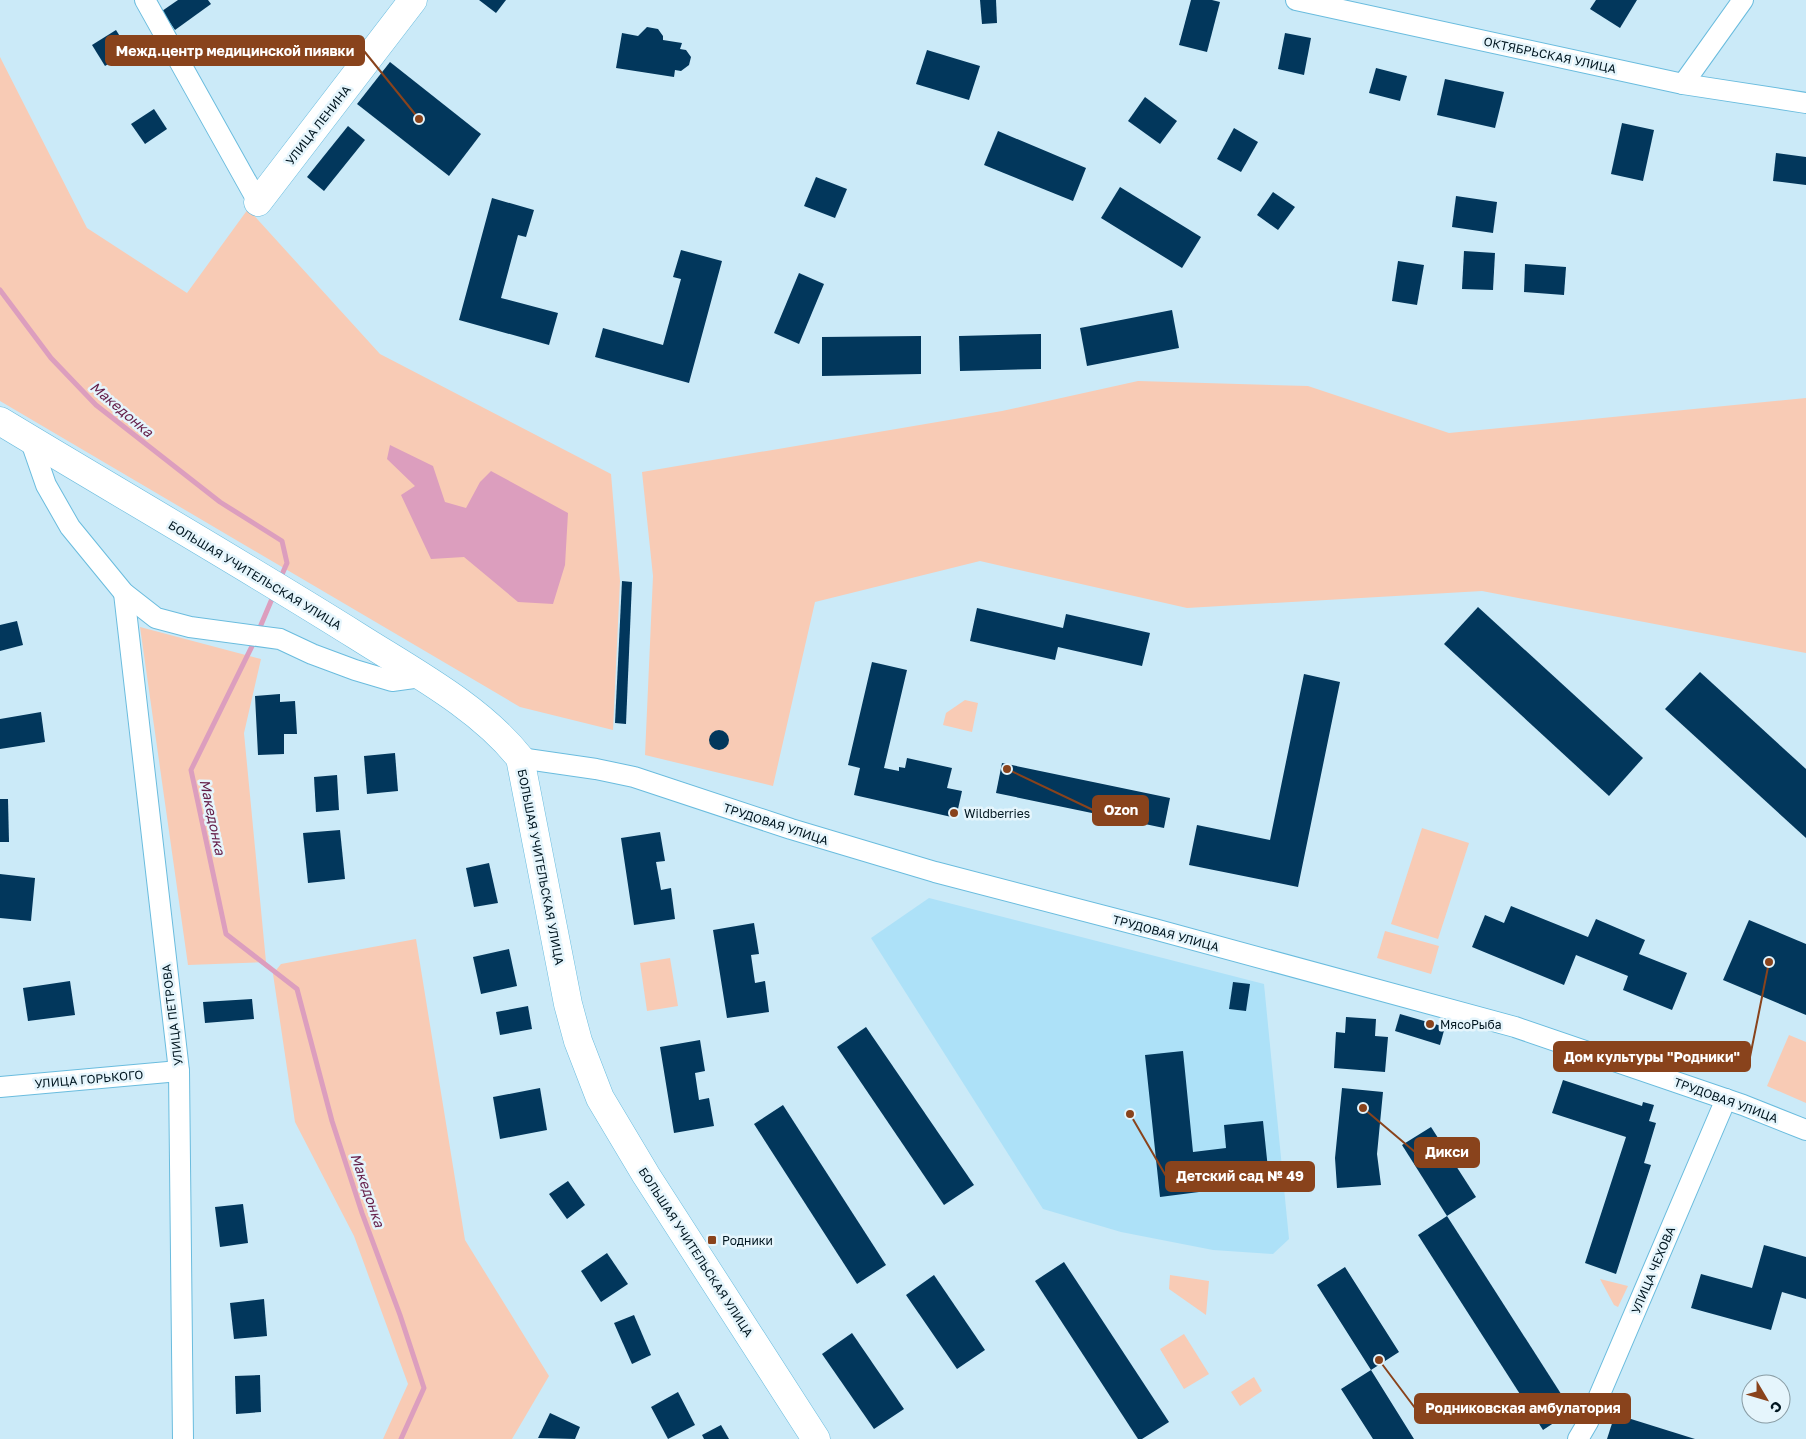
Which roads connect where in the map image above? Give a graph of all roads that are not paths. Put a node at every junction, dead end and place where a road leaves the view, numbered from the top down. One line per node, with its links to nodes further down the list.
1 (145, 0): 7 (street)
2 (413, 0): 7 (main road, УЛИЦА ЛЕНИНА)
3 (1296, 0): 5 (street, ОКТЯБРЬСКАЯ УЛИЦА)
4 (1743, 0): 5 (street)
5 (1684, 84): 6 (street, ОКТЯБРЬСКАЯ УЛИЦА)
6 (1806, 103)
7 (258, 202)
8 (0, 421): 9 (main road, БОЛЬШАЯ УЧИТЕЛЬСКАЯ УЛИЦА)
9 (30, 439): 10 (street); 11 (main road, БОЛЬШАЯ УЧИТЕЛЬСКАЯ УЛИЦА)
10 (124, 593): 11 (street); 13 (street, УЛИЦА ПЕТРОВА)
11 (421, 677): 12 (main road, БОЛЬШАЯ УЧИТЕЛЬСКАЯ УЛИЦА)
12 (520, 758): 15 (street, ТРУДОВАЯ УЛИЦА); 18 (main road, БОЛЬШАЯ УЧИТЕЛЬСКАЯ УЛИЦА)
13 (179, 1071): 14 (street, УЛИЦА ГОРЬКОГО); 17 (street, УЛИЦА ПЕТРОВА)
14 (0, 1087)
15 (1726, 1099): 16 (street, ТРУДОВАЯ УЛИЦА); 19 (street, УЛИЦА ЧЕХОВА)
16 (1806, 1130)
17 (183, 1439)
18 (816, 1439)
19 (1578, 1439)

